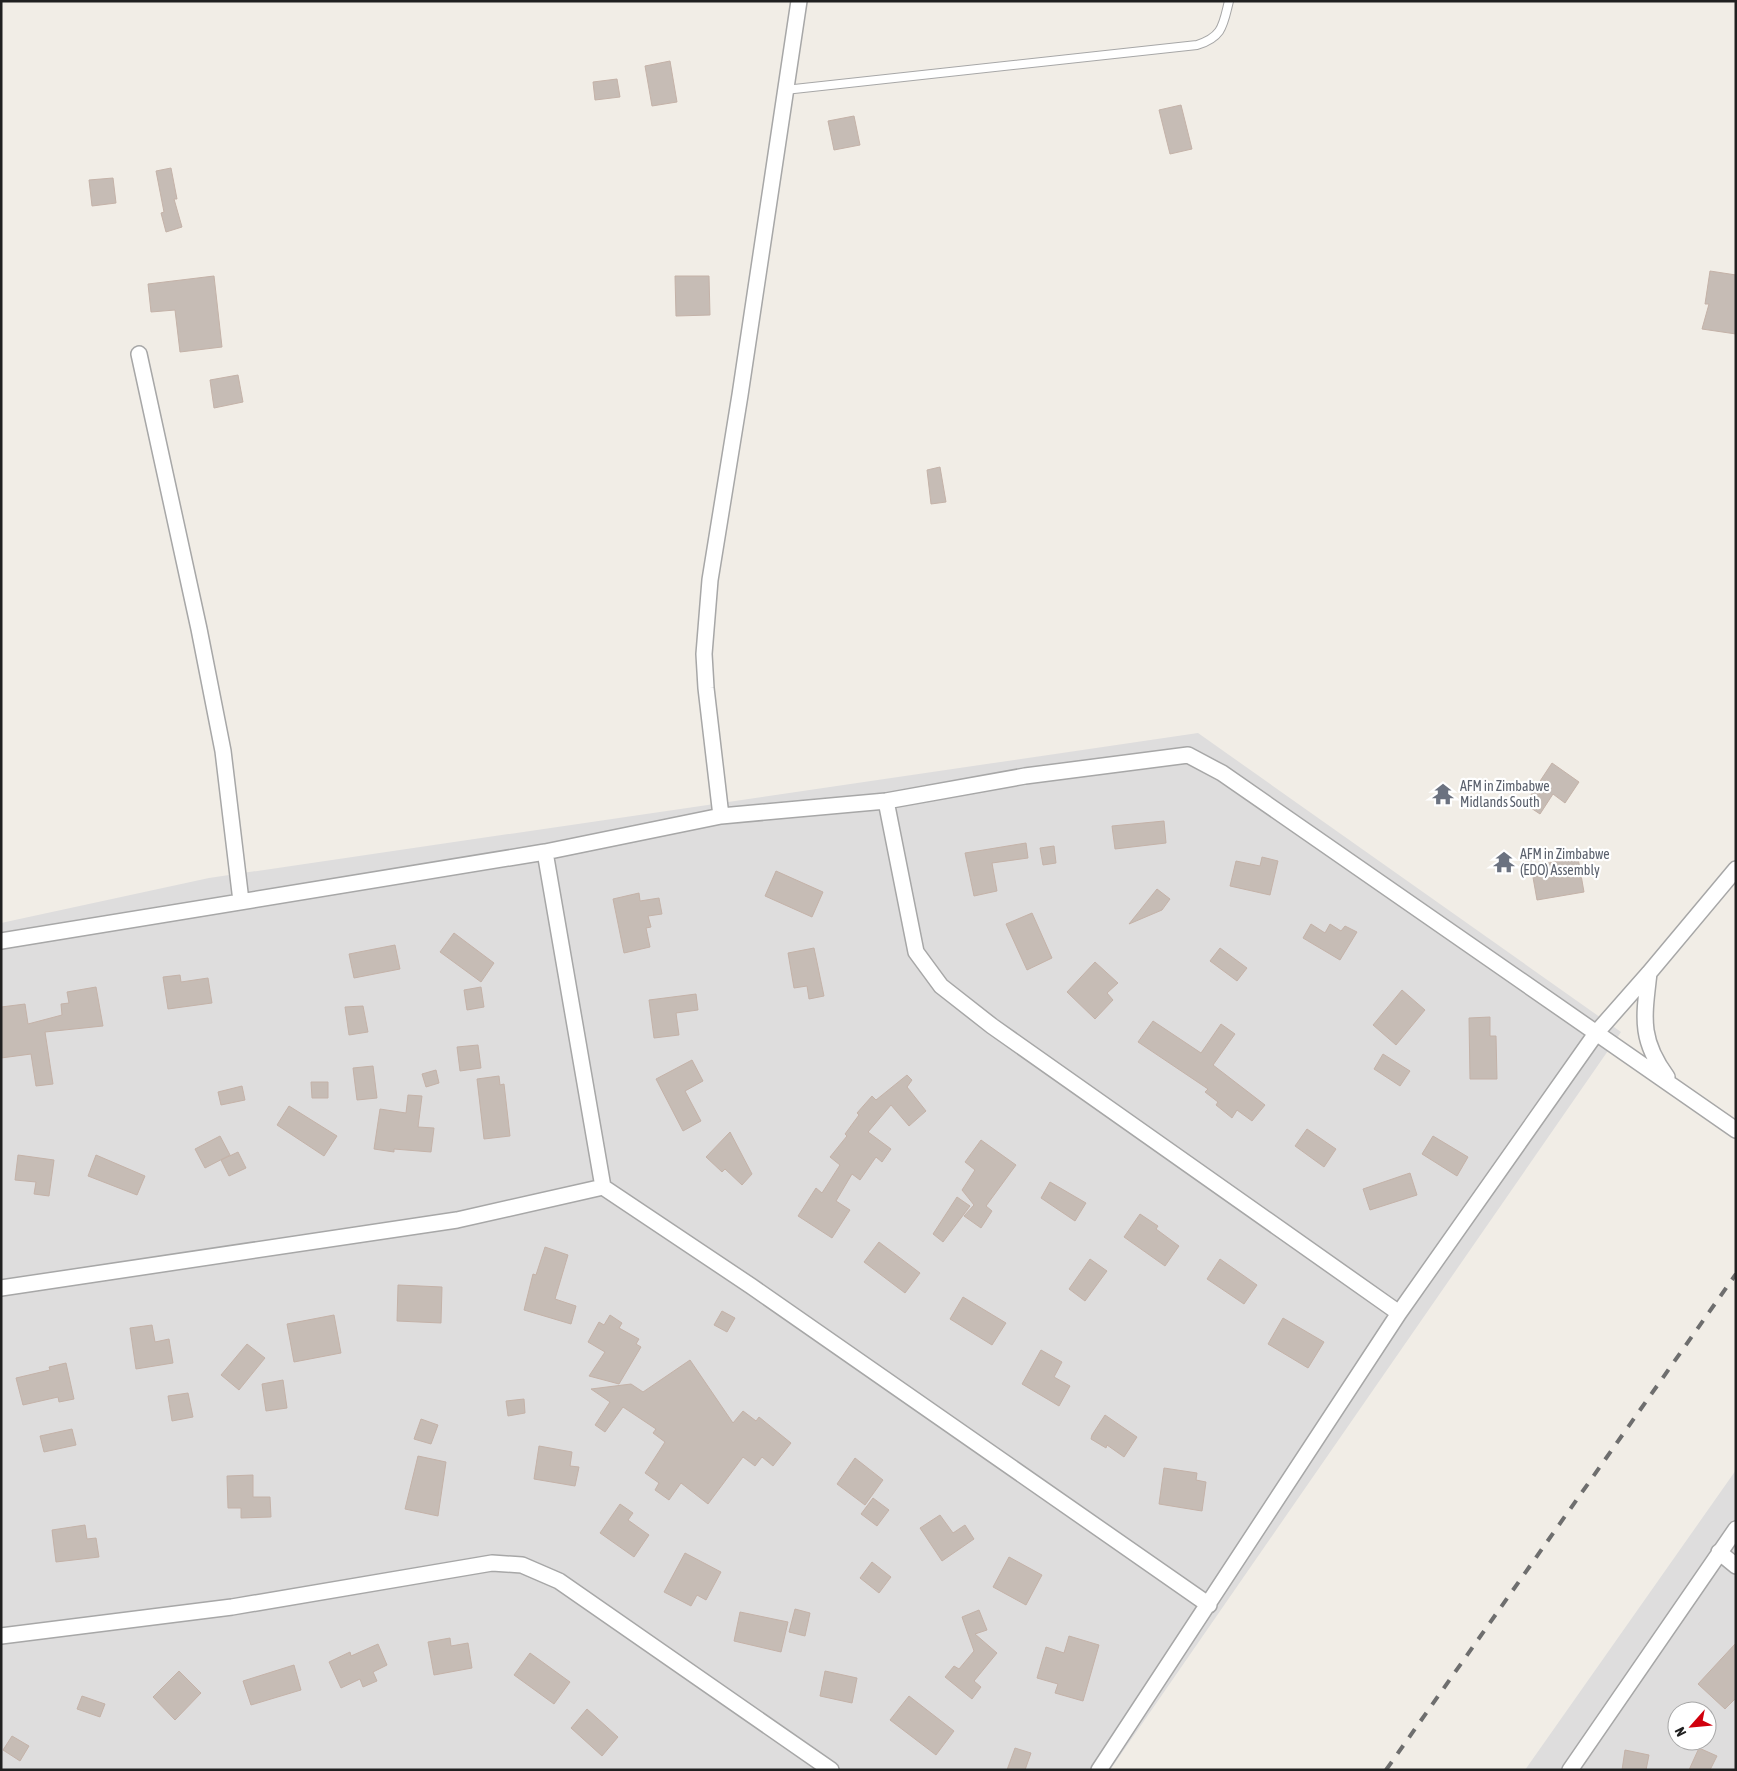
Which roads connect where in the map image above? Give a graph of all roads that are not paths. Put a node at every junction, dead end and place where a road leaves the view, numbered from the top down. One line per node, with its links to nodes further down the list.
1 (799, 1): 3 (street)
2 (1229, 1): 3 (lane)
3 (785, 90): 6 (street)
4 (139, 354): 9 (street)
5 (886, 801): 6 (street); 12 (street); 17 (street)
6 (721, 816): 7 (street)
7 (545, 852): 9 (street); 15 (street)
8 (1736, 869): 11 (street)
9 (241, 901): 10 (street)
10 (1, 941)
11 (1649, 973): 12 (street); 13 (street)
12 (1596, 1032): 13 (street); 17 (street)
13 (1672, 1084): 14 (street)
14 (1736, 1130)
15 (603, 1187): 16 (street); 21 (street)
16 (1, 1288)
17 (1399, 1313): 21 (street)
18 (1736, 1529): 19 (street)
19 (1719, 1552): 20 (street); 25 (street)
20 (1736, 1566)
21 (1209, 1605): 24 (street)
22 (1, 1636): 23 (street)
23 (831, 1770)
24 (1099, 1770)
25 (1570, 1770)

